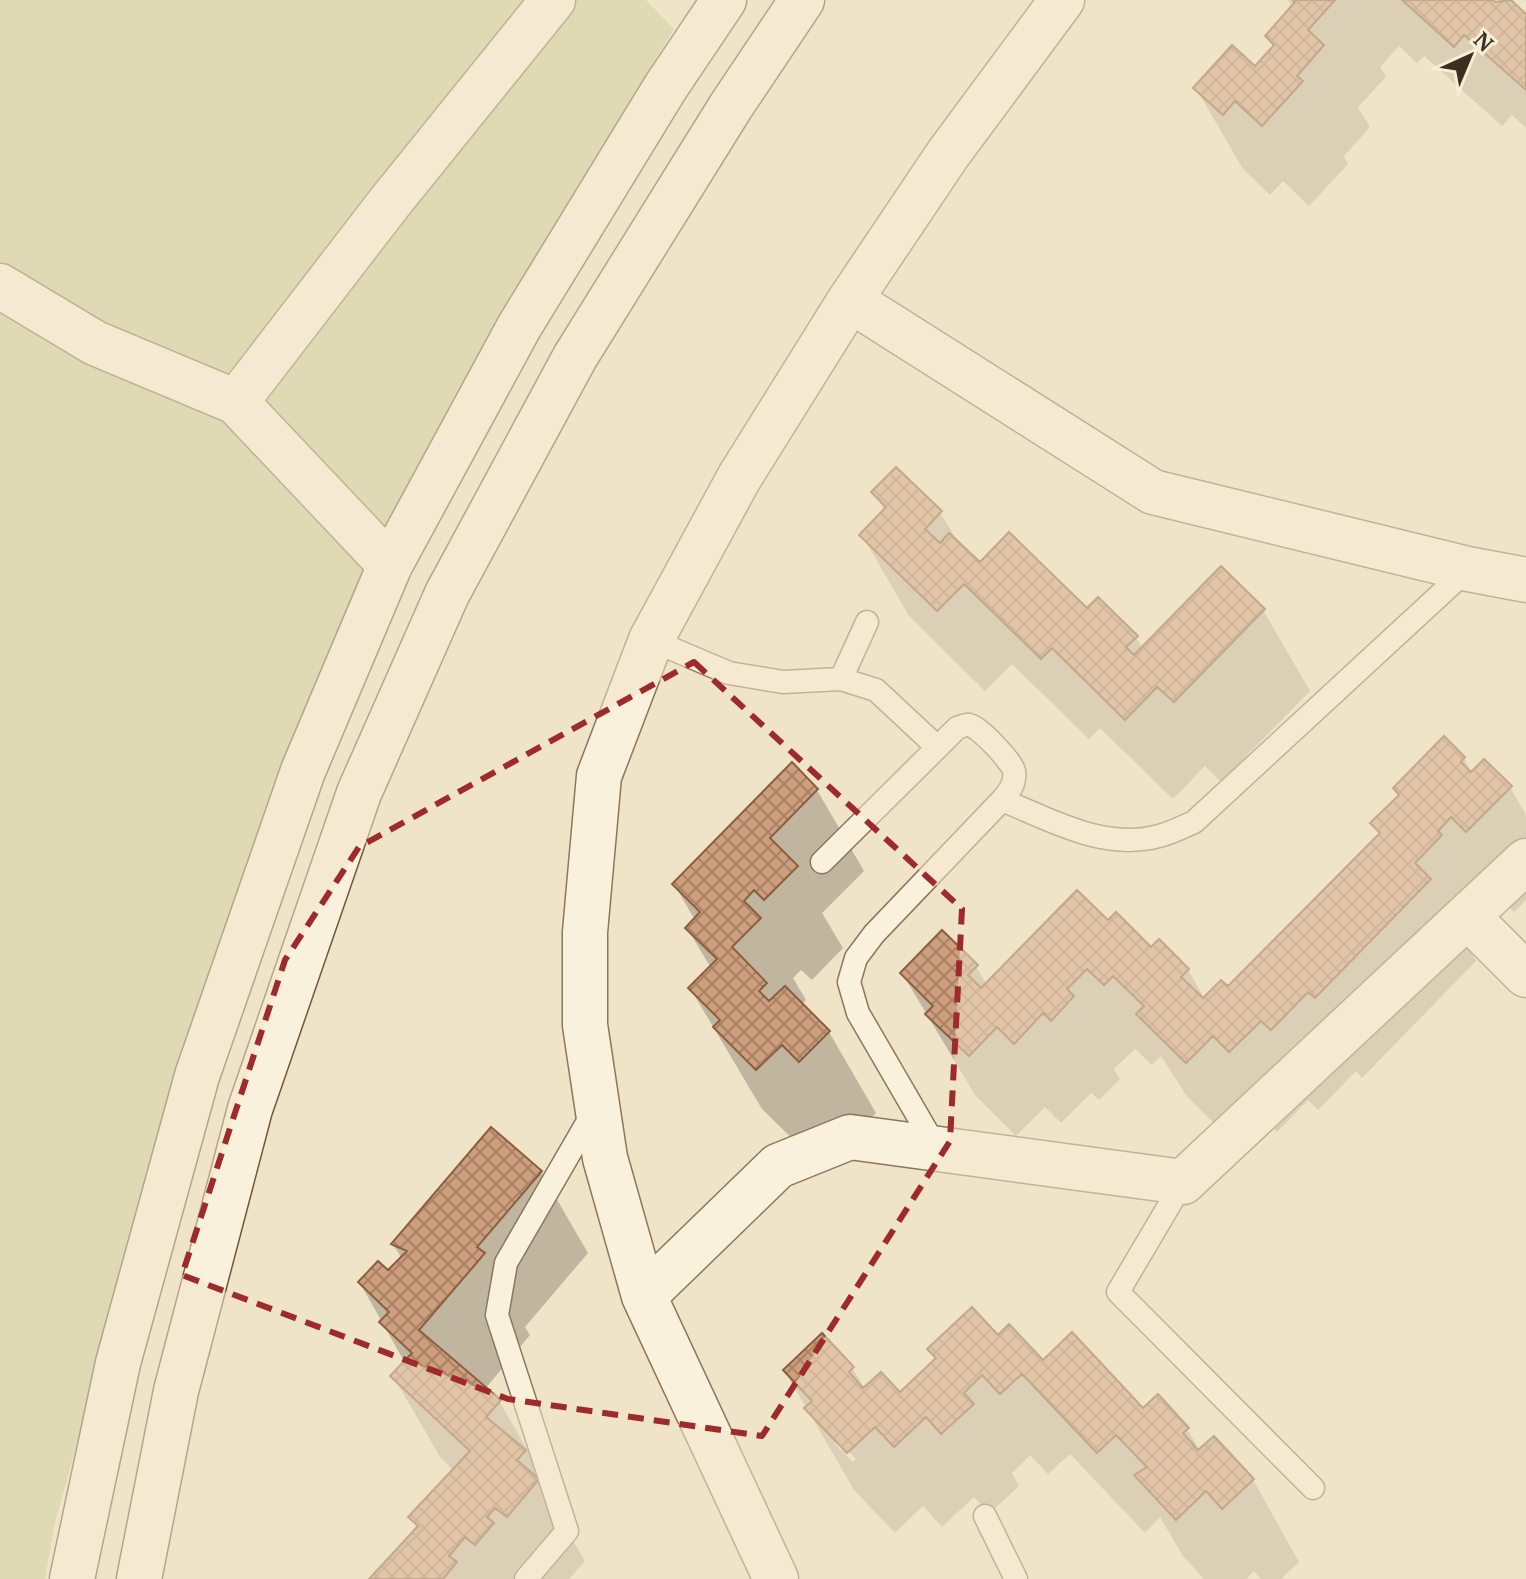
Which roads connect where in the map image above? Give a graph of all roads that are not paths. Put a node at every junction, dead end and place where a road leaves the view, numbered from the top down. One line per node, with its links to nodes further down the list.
1 (553, 0): 7 (street)
2 (724, 0): 8 (street)
3 (802, 0): 27 (street)
4 (1062, 0): 6 (street)
5 (0, 286): 7 (street)
6 (850, 300): 9 (street); 12 (street)
7 (236, 402): 8 (street)
8 (390, 565): 26 (street)
9 (1468, 569): 10 (street); 15 (lane)
10 (1526, 580)
11 (867, 622): 13 (lane)
12 (651, 640): 13 (lane); 20 (street)
13 (841, 679): 14 (lane)
14 (936, 746): 15 (lane); 17 (lane)
15 (1002, 800): 21 (lane)
16 (1526, 861): 18 (street)
17 (822, 862)
18 (1467, 916): 19 (street); 22 (street)
19 (1526, 975)
20 (597, 1106): 23 (street); 28 (lane)
21 (937, 1149): 22 (street); 23 (street)
22 (1183, 1182): 24 (lane)
23 (644, 1296): 29 (street)
24 (1313, 1488)
25 (985, 1516): 30 (lane)
26 (72, 1579)
27 (139, 1579)
28 (526, 1579)
29 (776, 1579)
30 (1016, 1579)

